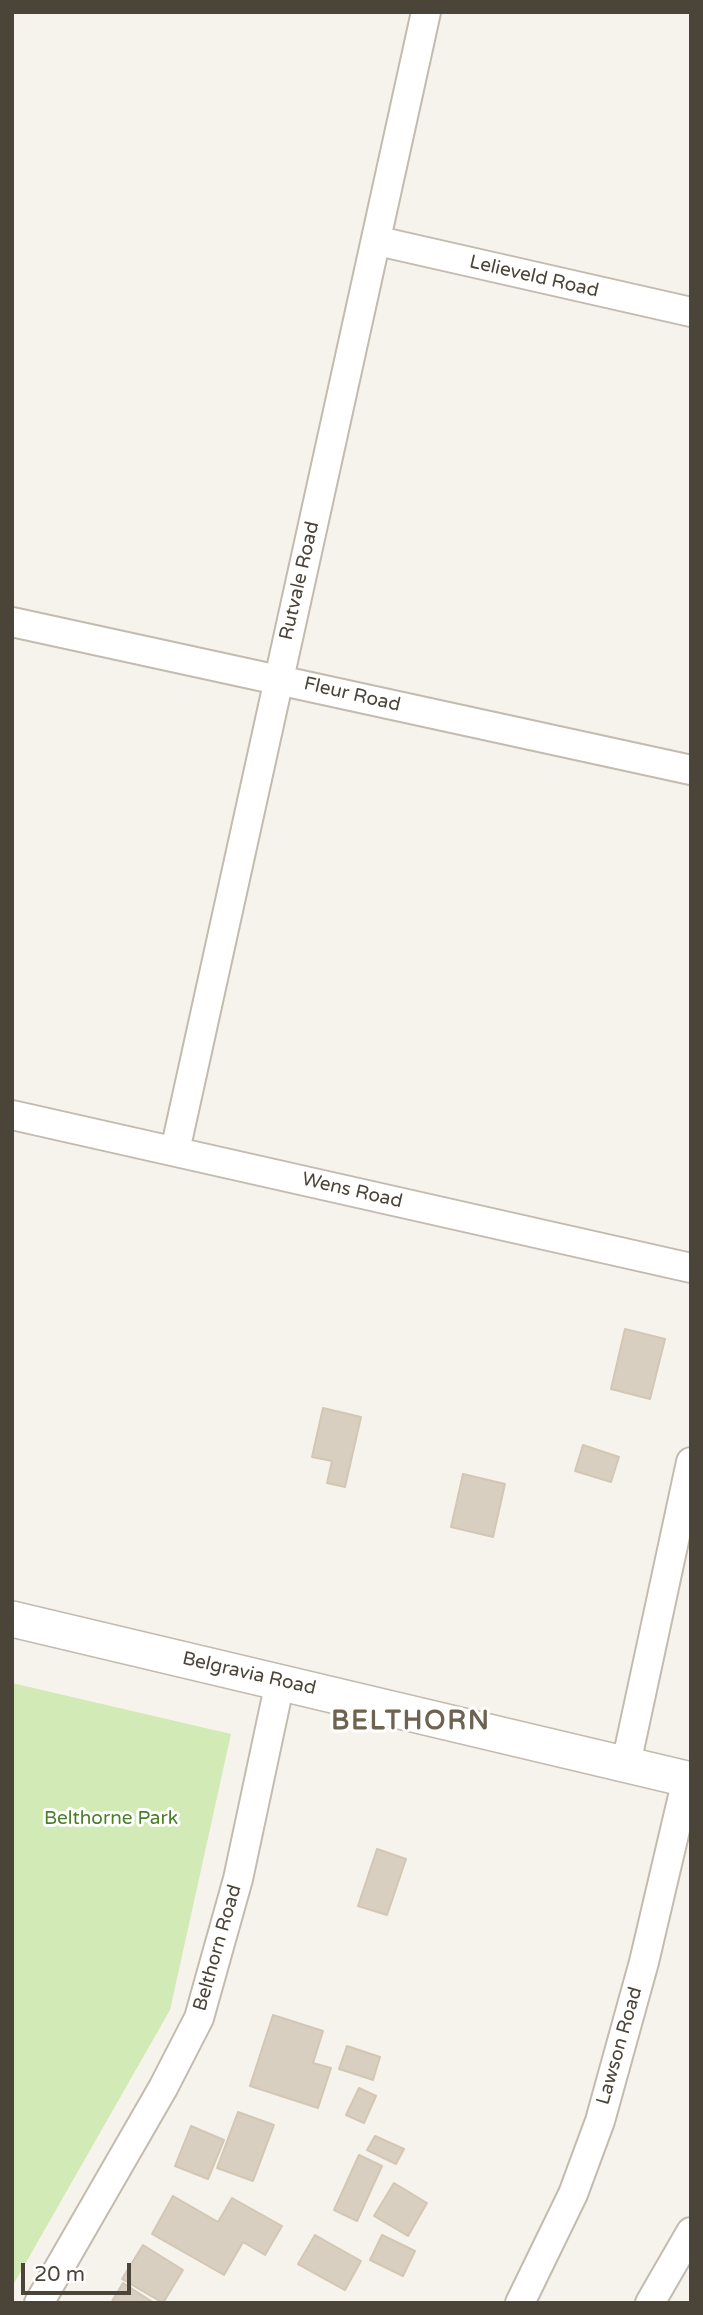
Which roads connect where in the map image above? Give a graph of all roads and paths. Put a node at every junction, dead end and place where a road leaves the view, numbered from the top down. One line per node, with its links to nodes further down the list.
1 (426, 12): 2 (street, Rutvale Road)
2 (378, 242): 3 (street, Lelieveld Road); 5 (street, Rutvale Road)
3 (691, 312)
4 (12, 622): 5 (street, Fleur Road)
5 (277, 679): 6 (street, Fleur Road); 8 (street, Rutvale Road)
6 (691, 771)
7 (12, 1115): 8 (street, Wens Road)
8 (175, 1151): 9 (street, Wens Road)
9 (691, 1268)
10 (691, 1462): 13 (street)
11 (12, 1619): 12 (street, Belgravia Road)
12 (280, 1682): 13 (street, Belgravia Road); 16 (street, Belthorn Road)
13 (626, 1764): 14 (street, Belgravia Road)
14 (689, 1779): 17 (street, Lawson Road)
15 (691, 2232): 18 (street)
16 (39, 2303)
17 (520, 2303)
18 (650, 2303)

